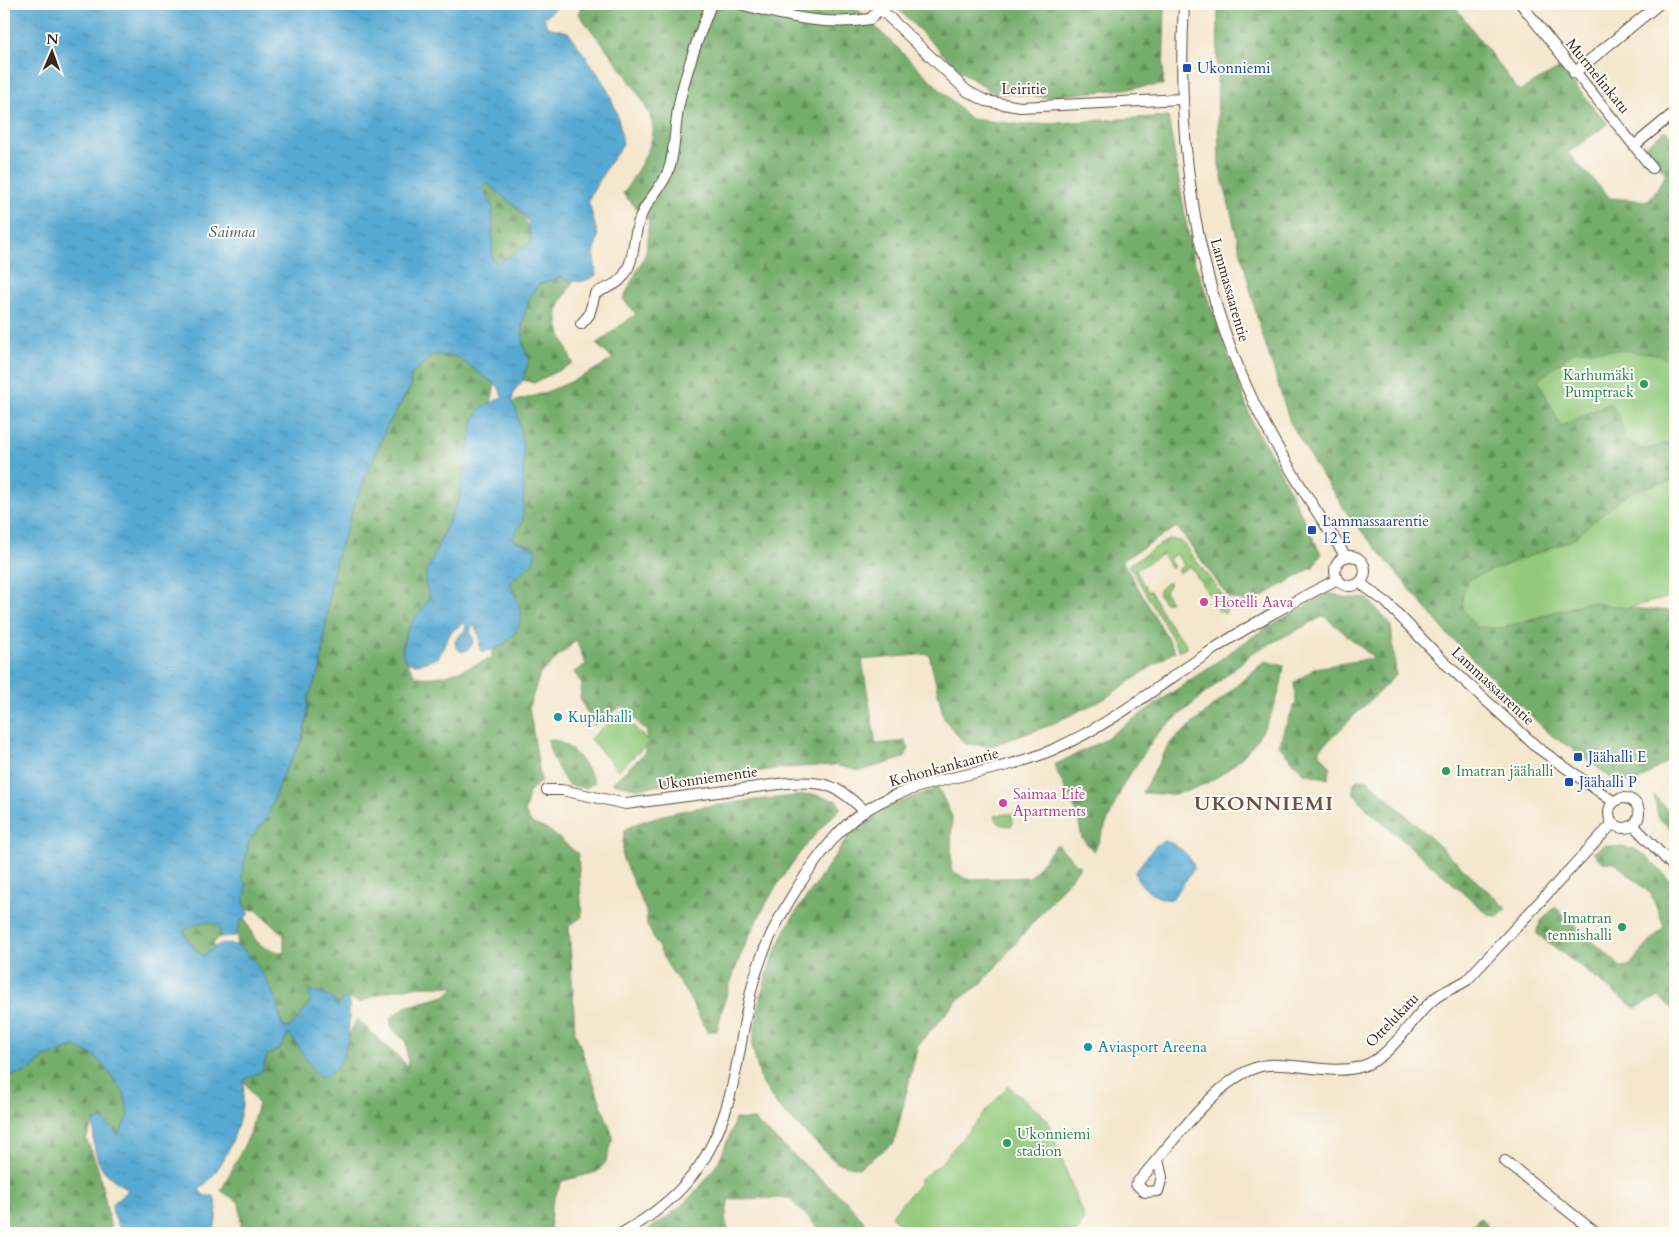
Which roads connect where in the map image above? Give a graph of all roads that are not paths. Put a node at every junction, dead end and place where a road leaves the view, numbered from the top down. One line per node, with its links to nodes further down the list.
1 (711, 4): 12 (street)
2 (740, 4): 6 (street)
3 (1184, 4): 8 (street, Lammassaarentie)
4 (1521, 4): 7 (street, Murmelinkatu)
5 (1659, 4): 7 (street)
6 (877, 6): 8 (street, Leiritie)
7 (1574, 73): 10 (street, Murmelinkatu)
8 (1182, 99): 13 (street, Lammassaarentie)
9 (1675, 112): 10 (street)
10 (1635, 145): 11 (street, Murmelinkatu)
11 (1652, 168)
12 (581, 324)
13 (1346, 558): 14 (street); 15 (street)
14 (1338, 579): 15 (street); 18 (street, Kohonkankaantie)
15 (1360, 582): 17 (street, Lammassaarentie)
16 (547, 790): 18 (street, Ukonniementie)
17 (1614, 802): 19 (street); 20 (street)
18 (864, 811): 24 (street, Kohonkankaantie)
19 (1613, 823): 20 (street); 22 (street, Ottelukatu)
20 (1633, 825): 21 (street)
21 (1675, 868)
22 (1158, 1160)
23 (1505, 1161): 25 (street)
24 (622, 1233)
25 (1596, 1233)

